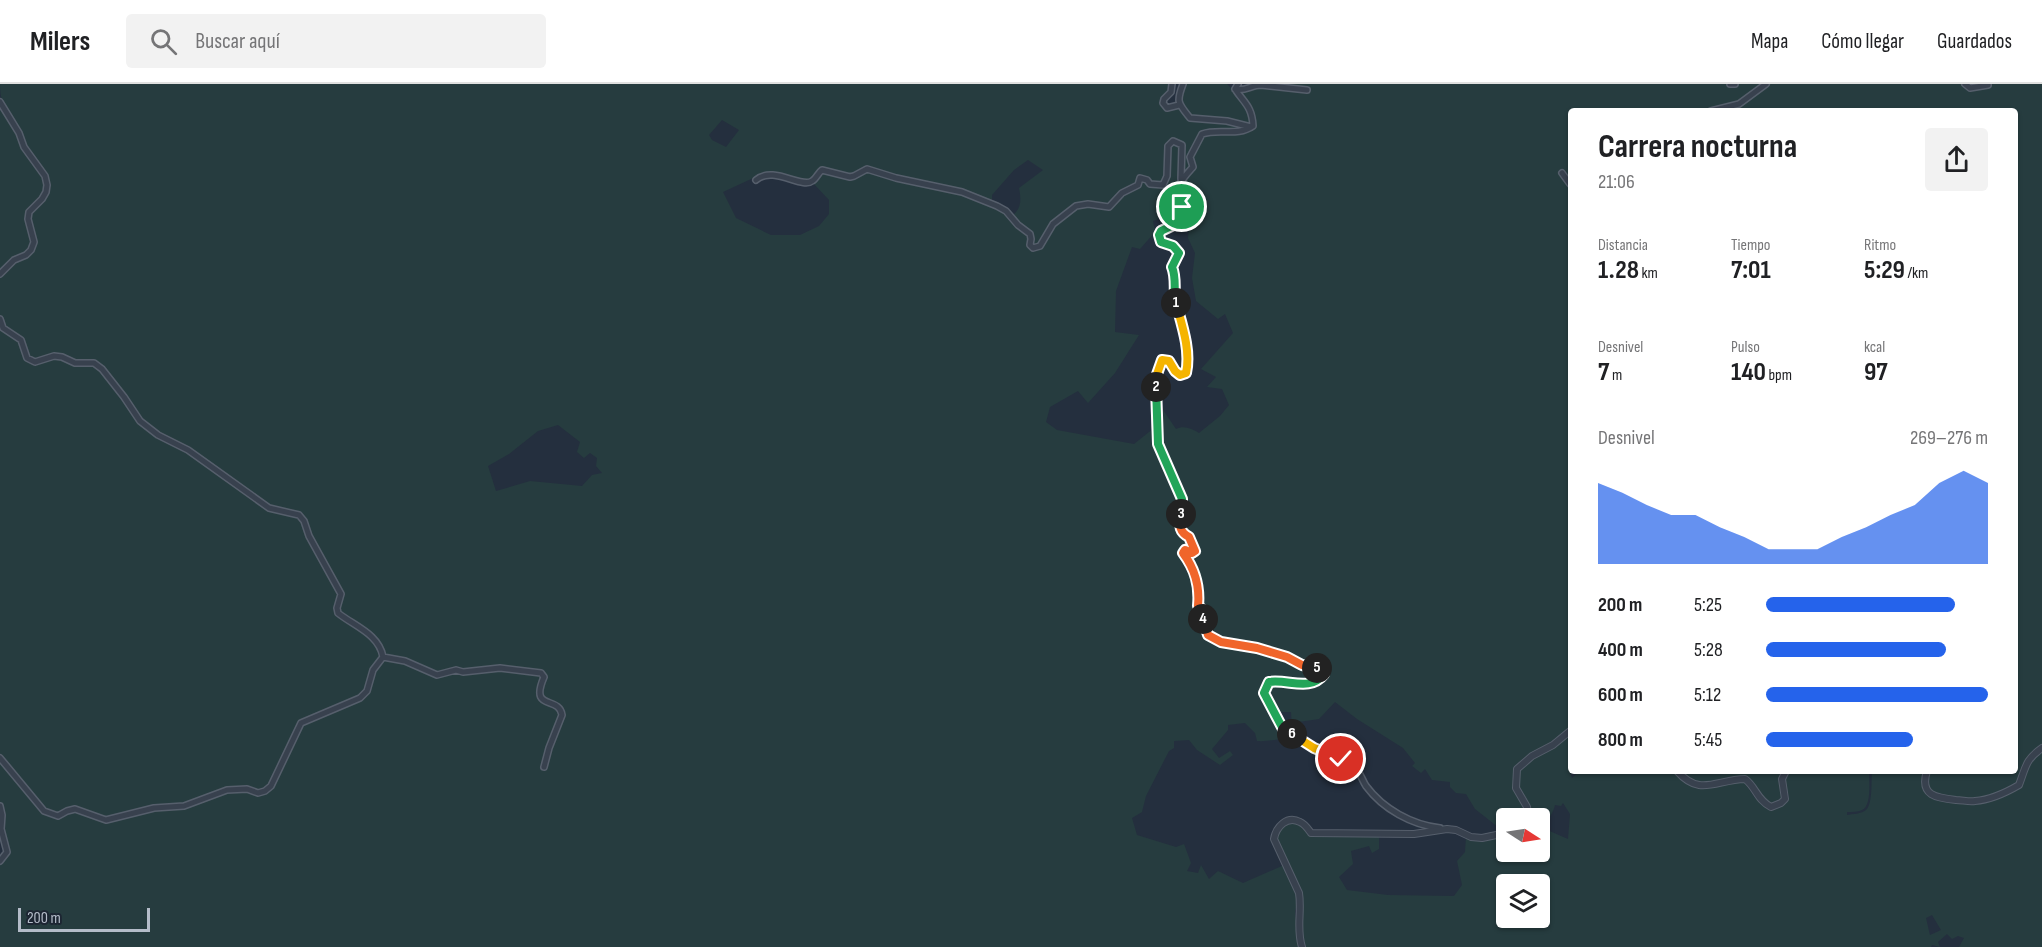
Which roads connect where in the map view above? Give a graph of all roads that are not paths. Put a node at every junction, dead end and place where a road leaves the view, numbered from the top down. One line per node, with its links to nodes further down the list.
1 (1172, 84): 11 (street)
2 (1183, 84): 11 (street)
3 (1730, 84): 4 (street)
4 (1735, 84)
5 (1766, 84): 12 (street)
6 (1965, 84): 8 (street)
7 (1236, 86): 9 (street); 13 (street)
8 (1988, 86)
9 (1307, 90)
10 (0, 102): 18 (street)
11 (1179, 105): 13 (street)
12 (1723, 108)
13 (1251, 128): 15 (street)
14 (1562, 173): 17 (street)
15 (1182, 178): 16 (street); 30 (street)
16 (756, 180)
17 (1568, 181)
18 (0, 274)
19 (0, 319): 20 (street)
20 (383, 657): 23 (street); 24 (street)
21 (1568, 733): 29 (street)
22 (2042, 748): 27 (street)
23 (0, 758)
24 (544, 767)
25 (1680, 774): 26 (street)
26 (1784, 774)
27 (1926, 774)
28 (0, 806): 32 (street)
29 (1527, 808)
30 (1447, 829): 31 (street); 33 (street)
31 (1496, 835)
32 (0, 861)
33 (1302, 947)

